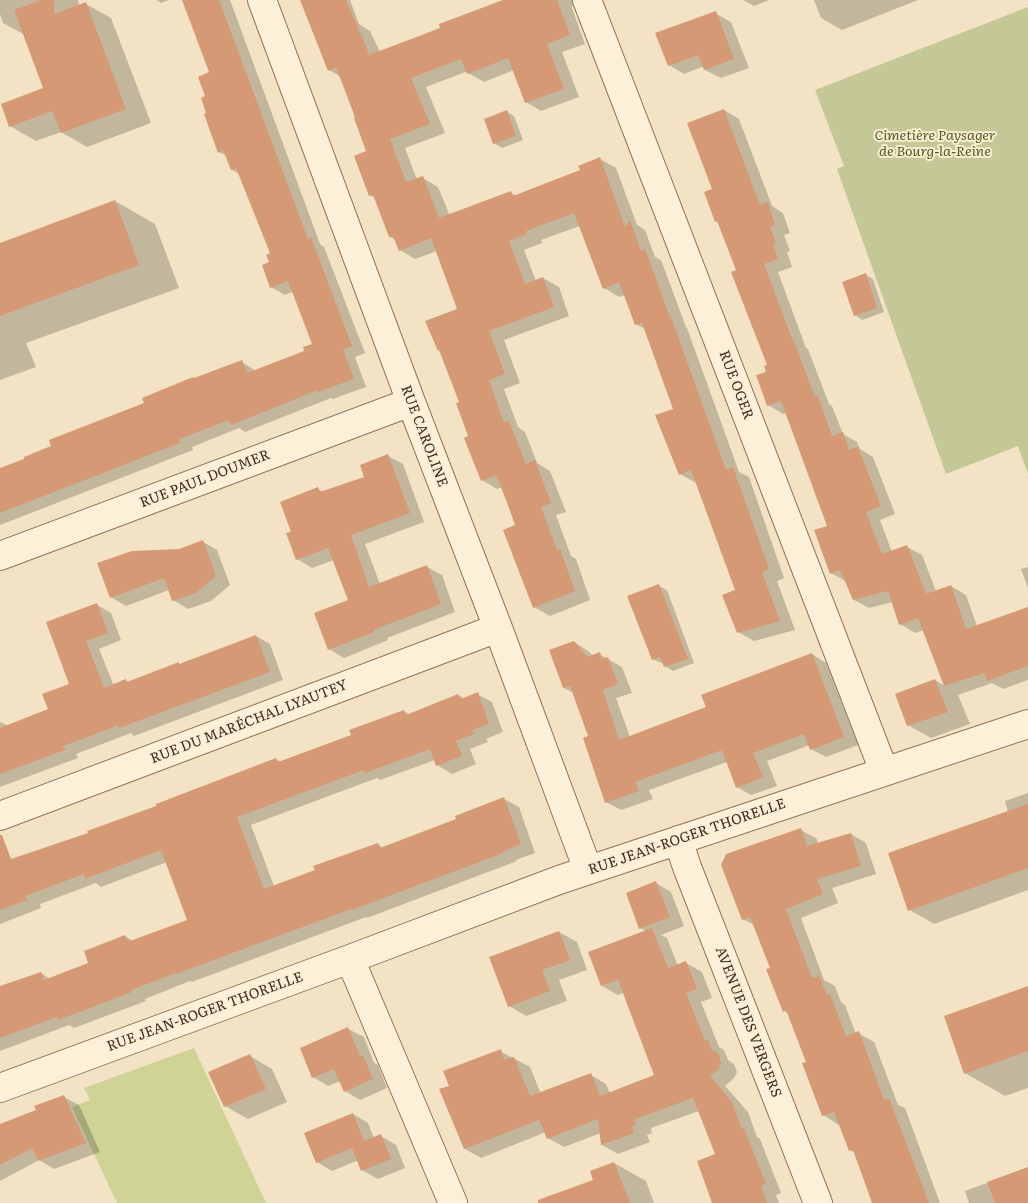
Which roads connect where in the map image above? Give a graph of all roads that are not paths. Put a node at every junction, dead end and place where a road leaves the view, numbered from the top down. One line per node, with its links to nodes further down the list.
1 (262, 0): 3 (street, RUE CAROLINE)
2 (587, 0): 7 (street, RUE OGER)
3 (411, 402): 4 (street, RUE PAUL DOUMER); 5 (street, RUE CAROLINE)
4 (0, 556)
5 (498, 628): 8 (street, RUE DU MARÉCHAL LYAUTEY); 10 (street, RUE CAROLINE)
6 (1028, 724): 7 (street, RUE JEAN-ROGER THORELLE)
7 (884, 771): 9 (street, RUE JEAN-ROGER THORELLE)
8 (0, 816)
9 (678, 840): 10 (street, RUE JEAN-ROGER THORELLE); 14 (street, AVENUE DES VERGERS)
10 (588, 870): 11 (street, RUE JEAN-ROGER THORELLE)
11 (350, 959): 12 (street, RUE JEAN-ROGER THORELLE); 13 (street)
12 (0, 1088)
13 (452, 1203)
14 (818, 1203)

